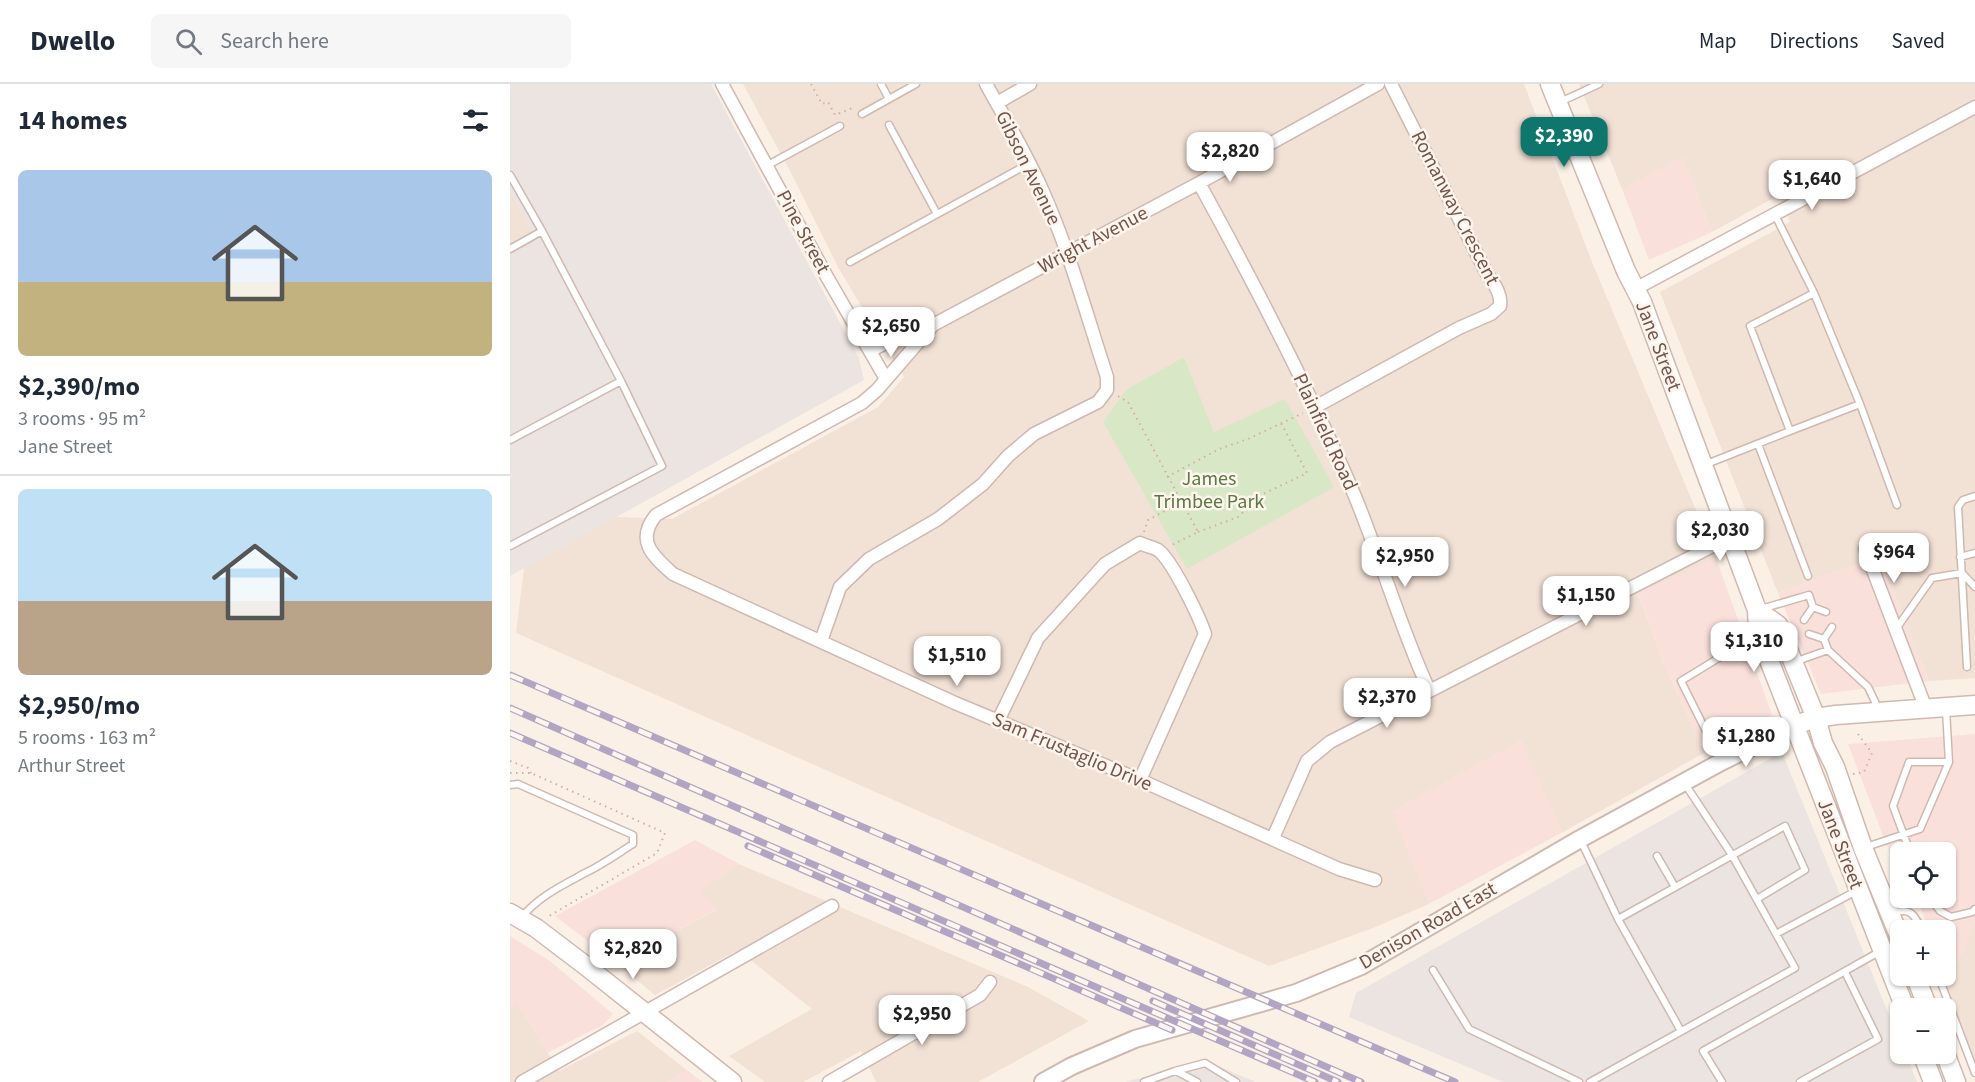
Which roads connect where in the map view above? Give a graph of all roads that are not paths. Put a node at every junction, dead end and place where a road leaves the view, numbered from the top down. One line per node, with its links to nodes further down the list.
1 (723, 84): 18 (street, Pine Street)
2 (881, 84): 10 (lane)
3 (916, 84): 10 (lane)
4 (986, 84): 11 (street, Gibson Avenue)
5 (1030, 84): 11 (street)
6 (1378, 84): 20 (street, Wright Avenue)
7 (1392, 84): 34 (street, Romanway Crescent)
8 (1550, 84): 12 (main road, Jane Street)
9 (1599, 84): 12 (lane)
10 (889, 99): 14 (lane)
11 (997, 103): 17 (street, Gibson Avenue)
12 (1557, 103): 27 (main road, Jane Street)
13 (1975, 107): 22 (street)
14 (862, 114)
15 (889, 125): 21 (lane)
16 (840, 126): 18 (lane)
17 (1030, 163): 21 (lane); 25 (street, Gibson Avenue)
18 (768, 165): 30 (street, Pine Street)
19 (510, 175): 23 (lane)
20 (1199, 183): 25 (street, Wright Avenue); 34 (street, Plainfield Road)
21 (937, 214): 26 (lane)
22 (1775, 214): 27 (street); 28 (lane)
23 (542, 231): 24 (lane); 32 (lane)
24 (510, 249)
25 (1067, 253): 29 (street, Wright Avenue); 61 (street, Gibson Avenue)
26 (850, 262)
27 (1635, 289): 38 (main road, Jane Street)
28 (1814, 293): 33 (lane); 35 (lane)
29 (933, 325): 30 (street, Wright Avenue); 31 (street, Wright Avenue)
30 (870, 351): 31 (street, Pine Street)
31 (886, 379): 41 (street, Wright Avenue)
32 (621, 381): 36 (lane); 43 (lane)
33 (1860, 404): 35 (lane); 40 (lane)
34 (1315, 407): 65 (street, Plainfield Road)
35 (1790, 431): 37 (lane)
36 (510, 440)
37 (1758, 444): 38 (lane); 48 (lane)
38 (1704, 465): 42 (main road, Jane Street)
39 (1975, 496): 46 (lane)
40 (1897, 505)
41 (656, 515): 61 (street, Sam Frustaglio Drive)
42 (1730, 537): 51 (main road, Jane Street); 65 (street)
43 (510, 546)
44 (1865, 549): 56 (street)
45 (1975, 553): 46 (lane)
46 (1960, 556): 47 (lane)
47 (1962, 573): 49 (lane); 56 (lane); 64 (lane)
48 (1808, 576)
49 (1975, 587)
50 (1813, 607): 51 (lane); 52 (lane); 53 (lane); 54 (lane)
51 (1757, 610): 59 (main road, Jane Street); 63 (main road, Jane Street)
52 (1826, 612)
53 (1816, 616)
54 (1804, 620)
55 (1832, 627): 60 (lane)
56 (1896, 629): 68 (street)
57 (1821, 630): 60 (lane)
58 (1809, 634): 60 (lane)
59 (1759, 635): 72 (main road, Jane Street); 73 (lane)
60 (1824, 639): 62 (lane)
61 (821, 641): 71 (street, Sam Frustaglio Drive)
62 (1828, 650): 63 (lane); 69 (lane)
63 (1793, 662): 70 (main road, Jane Street)
64 (1967, 667)
65 (1429, 690): 79 (street)
66 (1975, 705): 67 (main road)
67 (1946, 708): 68 (main road); 74 (lane)
68 (1926, 709): 69 (main road)
69 (1880, 711): 70 (main road)
70 (1816, 718): 72 (main road); 82 (main road, Jane Street)
71 (998, 721): 75 (street, Sam Frustaglio Drive); 75 (street)
72 (1794, 726): 73 (street, Denison Road East); 87 (main road, Jane Street)
73 (1721, 762): 76 (street, Denison Road East)
74 (1949, 762): 78 (lane); 78 (lane)
75 (1140, 780): 79 (street, Sam Frustaglio Drive)
76 (1684, 782): 80 (street, Denison Road East); 83 (lane)
77 (510, 785): 93 (lane)
78 (1904, 836): 81 (lane); 82 (lane)
79 (1272, 838): 85 (street, Sam Frustaglio Drive)
80 (1580, 839): 94 (lane); 113 (street, Denison Road East)
81 (1906, 842)
82 (1863, 848): 92 (main road, Jane Street)
83 (1732, 855): 86 (lane); 88 (lane); 88 (lane)
84 (1657, 856): 86 (lane)
85 (1375, 880)
86 (1675, 887): 94 (lane)
87 (1858, 890): 97 (lane); 98 (main road, Jane Street)
88 (1757, 899): 97 (lane)
89 (832, 906): 104 (street)
90 (1938, 908): 91 (lane)
91 (1974, 910)
92 (1891, 914): 95 (main road, Jane Street); 96 (lane)
93 (515, 916): 104 (main road)
94 (1618, 919): 105 (lane)
95 (1893, 920)
96 (1917, 920)
97 (1776, 934): 105 (lane)
98 (1882, 950): 100 (lane); 103 (main road, Jane Street)
99 (1433, 969): 117 (lane)
100 (1845, 972): 119 (lane); 120 (lane)
101 (990, 982): 112 (street)
102 (1942, 986): 109 (lane)
103 (1901, 998)
104 (645, 1013): 110 (street); 111 (main road)
105 (1681, 1031): 118 (lane)
106 (1926, 1064): 121 (main road)
107 (1949, 1064): 122 (main road)
108 (1175, 1071): 114 (lane); 115 (lane); 116 (lane)
109 (1975, 1073)
110 (522, 1082)
111 (732, 1082)
112 (829, 1082)
113 (1043, 1082)
114 (1144, 1082)
115 (1197, 1082)
116 (1236, 1082)
117 (1579, 1082)
118 (1590, 1082)
119 (1722, 1082)
120 (1800, 1082)
121 (1933, 1082)
122 (1956, 1082)

